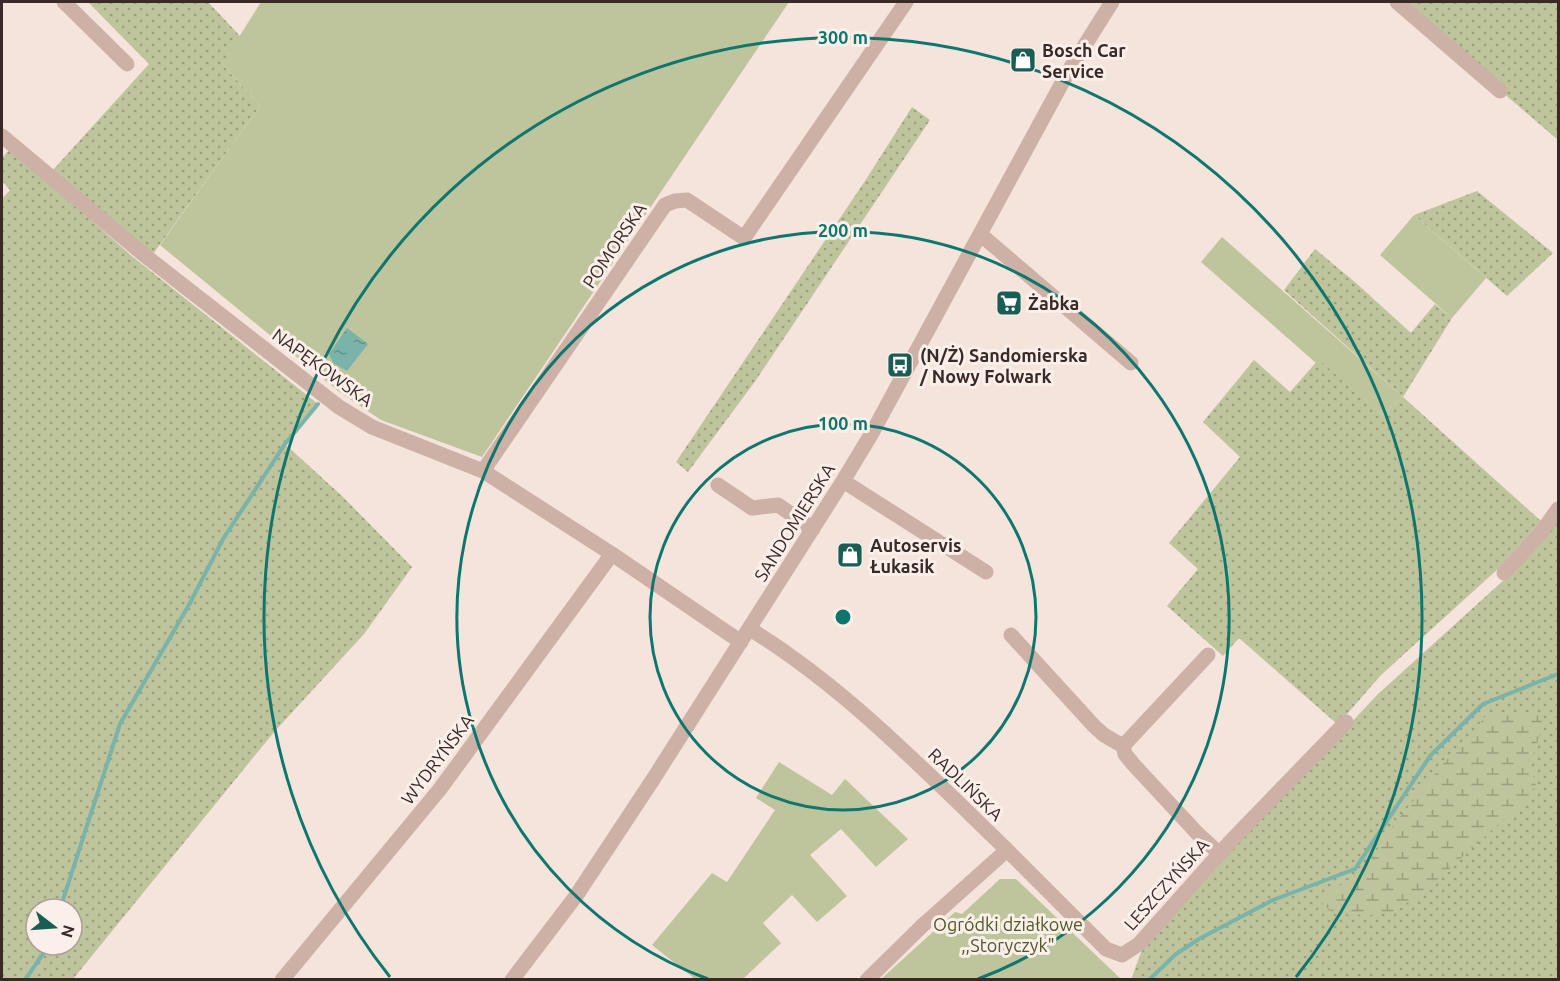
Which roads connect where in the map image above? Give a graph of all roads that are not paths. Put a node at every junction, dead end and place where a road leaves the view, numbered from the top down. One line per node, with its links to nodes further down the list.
1 (64, 2): 5 (street)
2 (906, 2): 10 (street, POMORSKA)
3 (1112, 2): 8 (street, SANDOMIERSKA)
4 (1397, 2): 6 (street)
5 (127, 64)
6 (1500, 91)
7 (2, 135): 10 (street, NAPĘKOWSKA)
8 (980, 234): 9 (street); 11 (street, SANDOMIERSKA)
9 (1131, 363)
10 (483, 471): 15 (street, NAPĘKOWSKA)
11 (843, 481): 14 (street, SANDOMIERSKA); 16 (street)
12 (718, 485): 14 (street)
13 (1558, 509): 17 (street)
14 (813, 529): 18 (street, SANDOMIERSKA)
15 (612, 554): 20 (street, NAPĘKOWSKA); 26 (street, WYDRYŃSKA)
16 (986, 572)
17 (1504, 573)
18 (750, 629): 20 (street, SANDOMIERSKA); 24 (street, RADLIŃSKA)
19 (1011, 635): 23 (street)
20 (741, 642): 27 (street, SANDOMIERSKA)
21 (1208, 655): 23 (street)
22 (1346, 722): 25 (street, LESZCZYŃSKA)
23 (1123, 746): 25 (street)
24 (1007, 850): 25 (street, LESZCZYŃSKA); 28 (street)
25 (1220, 854)
26 (282, 980)
27 (512, 980)
28 (867, 980)

